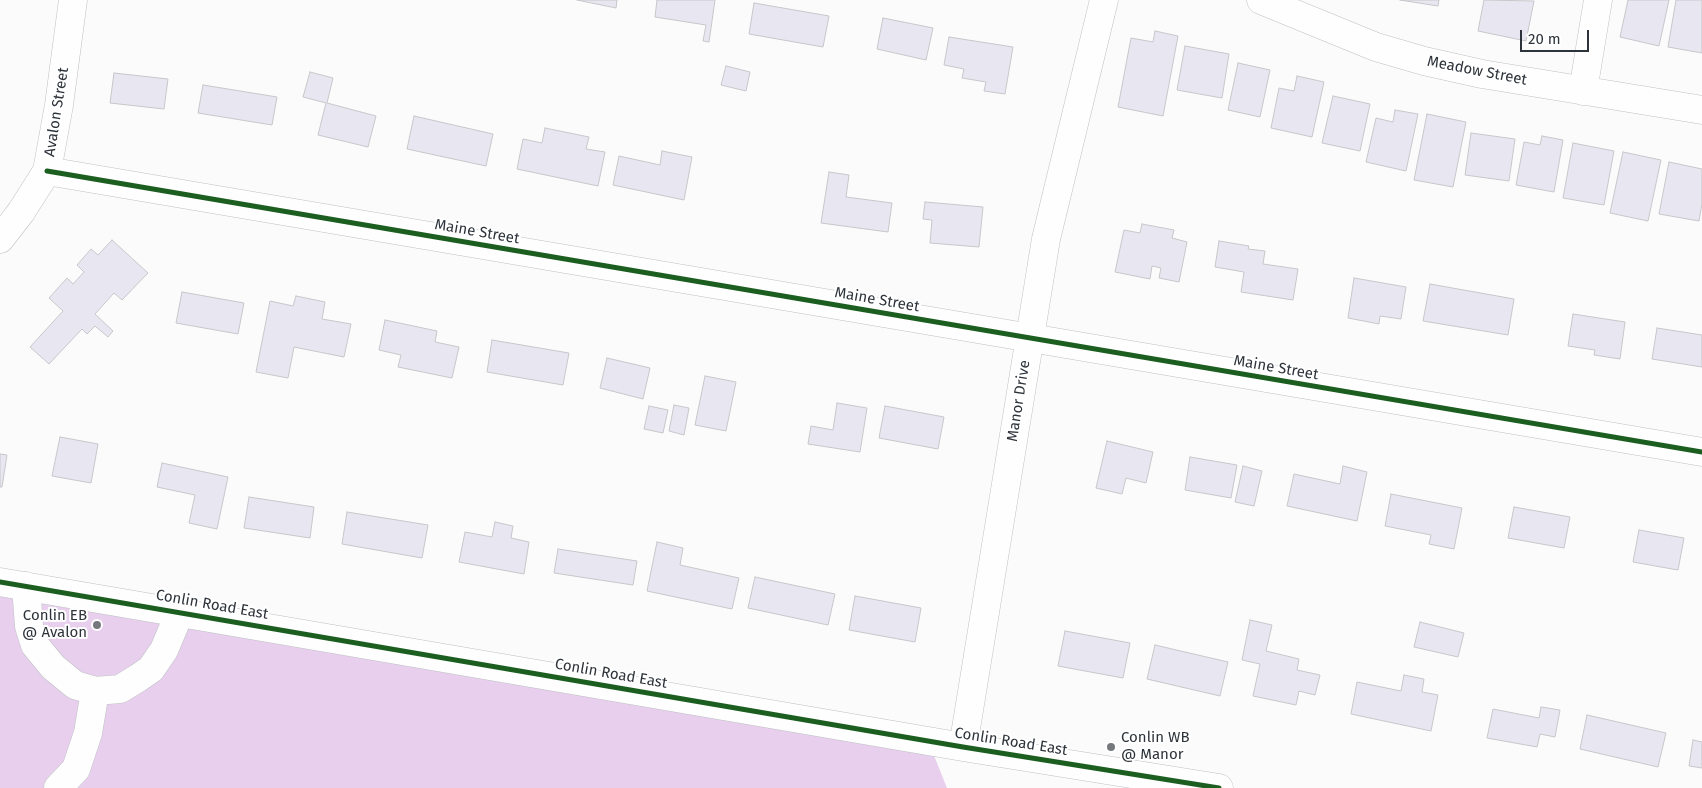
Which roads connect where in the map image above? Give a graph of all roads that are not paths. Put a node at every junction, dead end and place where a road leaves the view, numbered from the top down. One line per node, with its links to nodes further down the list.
1 (73, 0): 7 (street, Avalon Street)
2 (1104, 0): 9 (street, Manor Drive)
3 (1261, 0): 5 (street, Meadow Street)
4 (1598, 0): 5 (street)
5 (1583, 91): 6 (street, Meadow Street)
6 (1702, 110)
7 (47, 172): 8 (street, Avalon Street); 9 (street, Maine Street)
8 (0, 239)
9 (1029, 339): 10 (street, Maine Street); 14 (street, Manor Drive)
10 (1702, 452)
11 (13, 584): 12 (street, Conlin Road East); 13 (street)
12 (180, 612): 13 (street); 14 (street, Conlin Road East)
13 (95, 691): 15 (street)
14 (963, 747): 16 (street, Conlin Road East)
15 (58, 788)
16 (1219, 788)

